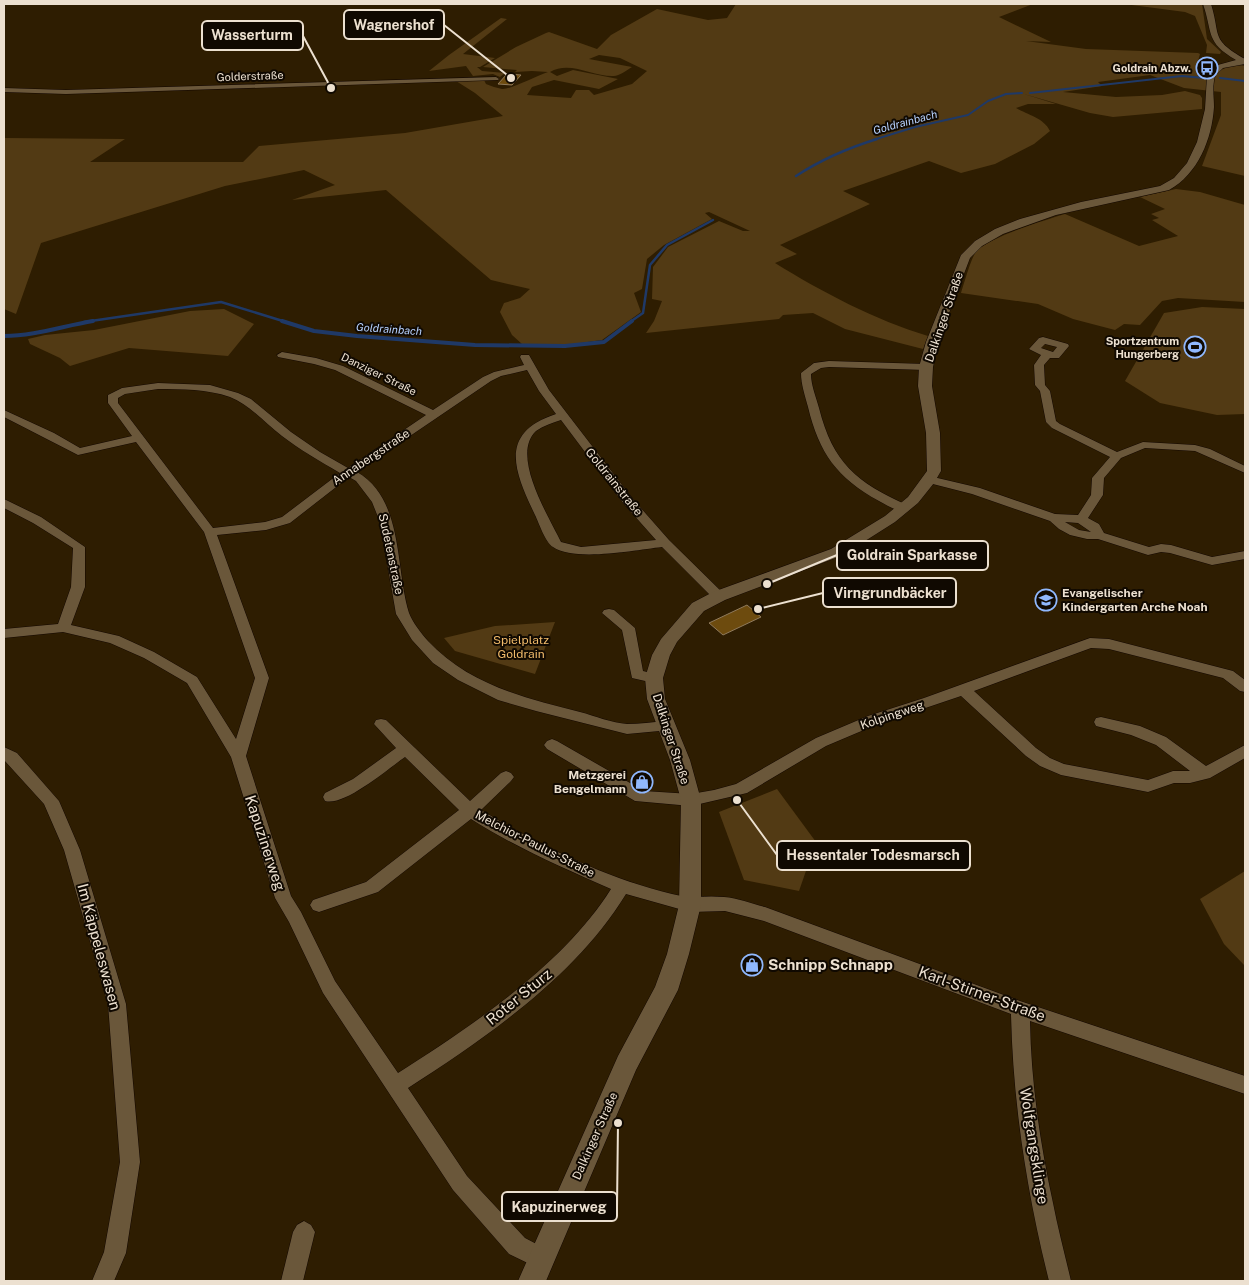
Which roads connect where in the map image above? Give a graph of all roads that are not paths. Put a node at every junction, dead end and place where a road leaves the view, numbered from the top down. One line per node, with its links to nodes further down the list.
1 (1207, 4): 2 (street)
2 (1244, 61): 8 (street, Dalkinger Straße)
3 (496, 79): 4 (street, Golderstraße)
4 (4, 90)
5 (1048, 353): 13 (street)
6 (282, 355): 10 (street, Danziger Straße)
7 (527, 362): 10 (street, Annabergstraße); 11 (street, Goldrainstraße)
8 (926, 367): 16 (street, Dalkinger Straße); 18 (street)
9 (4, 413): 12 (street)
10 (434, 415): 15 (street, Annabergstraße)
11 (562, 416): 23 (street, Goldrainstraße); 23 (street)
12 (138, 438): 15 (street, Sudetenstraße); 21 (street)
13 (1117, 456): 14 (street); 20 (street)
14 (1245, 470)
15 (348, 472): 21 (street, Annabergstraße); 34 (street, Sudetenstraße)
16 (929, 480): 18 (street, Dalkinger Straße); 19 (street)
17 (4, 503): 27 (street)
18 (903, 508): 25 (street, Dalkinger Straße)
19 (1054, 518): 20 (street); 22 (street)
20 (1082, 519): 22 (street)
21 (210, 532): 39 (street)
22 (1099, 535): 24 (street)
23 (665, 543): 25 (street, Goldrainstraße)
24 (1245, 555)
25 (719, 596): 29 (street, Dalkinger Straße)
26 (609, 613): 29 (street)
27 (63, 628): 28 (street, Kapuzinerweg); 39 (street, Kapuzinerweg)
28 (4, 634)
29 (654, 678): 34 (street, Dalkinger Straße)
30 (1245, 687): 31 (street, Kolpingweg)
31 (963, 689): 40 (street); 43 (street, Kolpingweg)
32 (1101, 722): 40 (street)
33 (381, 724): 36 (street, Melchior-Paulus-Straße)
34 (665, 726): 43 (street, Dalkinger Straße)
35 (552, 745): 43 (street, Kolpingweg)
36 (405, 749): 42 (street); 44 (street, Melchior-Paulus-Straße)
37 (1245, 751): 40 (street)
38 (4, 753): 53 (street, Im Käppeleswasen)
39 (238, 756): 50 (street, Kapuzinerweg)
40 (1205, 774)
41 (506, 777): 44 (street)
42 (331, 798)
43 (691, 800): 47 (street, Dalkinger Straße)
44 (470, 812): 45 (street, Melchior-Paulus-Straße); 46 (street)
45 (622, 886): 47 (street, Melchior-Paulus-Straße); 50 (street, Roter Sturz)
46 (318, 905)
47 (690, 905): 48 (street, Karl-Stirner-Straße); 52 (street, Dalkinger Straße)
48 (1020, 1009): 49 (street, Karl-Stirner-Straße); 55 (street, Wolfgangsklinge)
49 (1245, 1085)
50 (395, 1086): 52 (street, Kapuzinerweg)
51 (304, 1232): 54 (street)
52 (536, 1270)
53 (103, 1281)
54 (292, 1281)
55 (1060, 1281)

